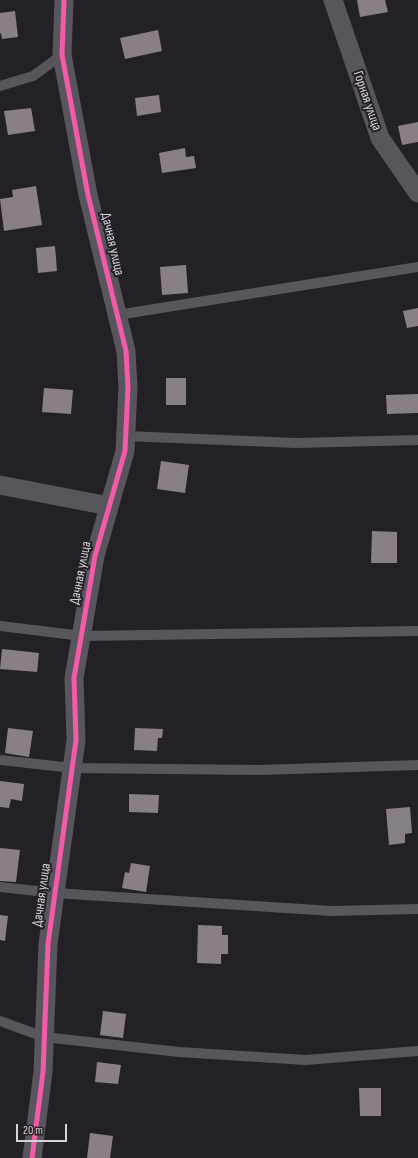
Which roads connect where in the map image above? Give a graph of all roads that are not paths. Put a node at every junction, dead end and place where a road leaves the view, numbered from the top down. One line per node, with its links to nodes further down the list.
1 (64, 0): 3 (street, Дачная улица)
2 (333, 0): 5 (street, Горная улица)
3 (62, 55): 4 (lane); 7 (street, Дачная улица)
4 (0, 86)
5 (418, 193)
6 (418, 267): 7 (lane)
7 (117, 315): 8 (street, Дачная улица)
8 (126, 436): 9 (lane); 11 (street, Дачная улица)
9 (418, 440)
10 (0, 485): 11 (street)
11 (109, 506): 14 (street, Дачная улица)
12 (0, 626): 14 (lane)
13 (418, 631): 14 (lane)
14 (82, 636): 17 (street, Дачная улица)
15 (0, 760): 17 (lane)
16 (418, 765): 17 (lane)
17 (73, 768): 19 (street, Дачная улица)
18 (0, 887): 19 (lane)
19 (55, 893): 20 (lane); 22 (street, Дачная улица)
20 (418, 909)
21 (0, 1021): 22 (lane)
22 (44, 1037): 23 (lane); 24 (street, Дачная улица)
23 (418, 1050)
24 (32, 1158)

